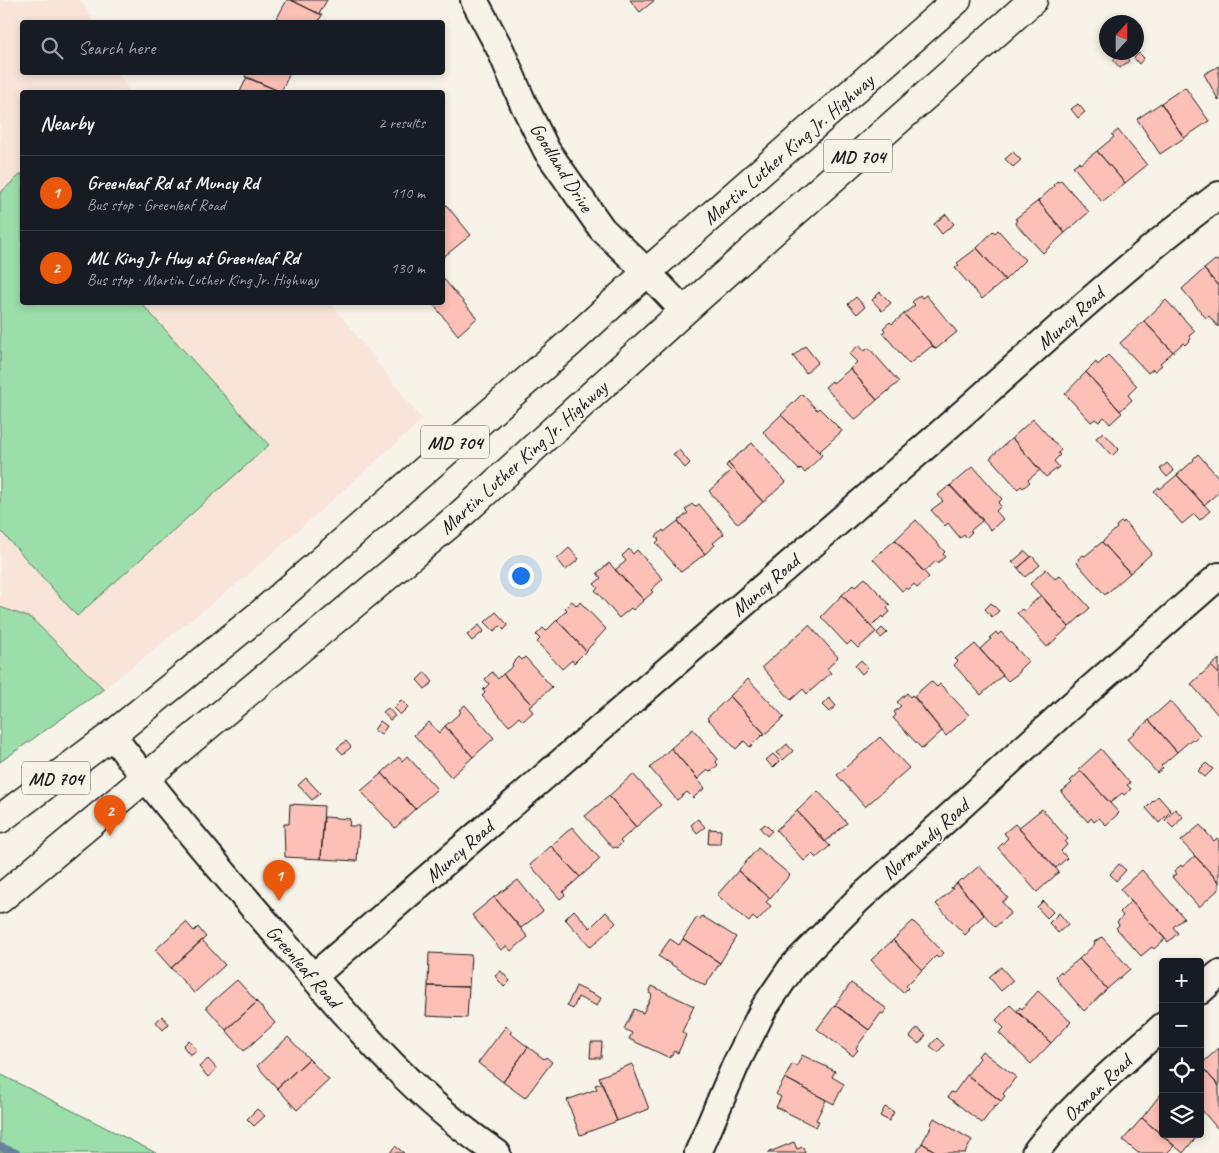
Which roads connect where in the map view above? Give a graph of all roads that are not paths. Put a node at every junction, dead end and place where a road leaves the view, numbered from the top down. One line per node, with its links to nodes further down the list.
1 (474, 0): 5 (street, Goodland Drive)
2 (956, 0): 5 (main road, Martin Luther King Jr. Highway / MD 704)
3 (1033, 0): 6 (main road, Martin Luther King Jr. Highway / MD 704)
4 (1219, 195): 13 (street, Muncy Road)
5 (647, 272): 6 (street, Goodland Drive); 8 (main road, Martin Luther King Jr. Highway / MD 704)
6 (684, 311): 9 (main road, Martin Luther King Jr. Highway / MD 704)
7 (1219, 576): 17 (street, Normandy Road)
8 (112, 735): 9 (street, Greenleaf Road); 10 (main road, Martin Luther King Jr. Highway / MD 704)
9 (145, 778): 11 (main road, Martin Luther King Jr. Highway / MD 704); 13 (street, Greenleaf Road)
10 (0, 819)
11 (0, 899)
12 (1219, 974): 14 (street)
13 (313, 977): 16 (street, Greenleaf Road)
14 (1204, 987)
15 (1159, 1030): 18 (street, Oxman Road)
16 (497, 1153)
17 (698, 1153)
18 (1035, 1153)

